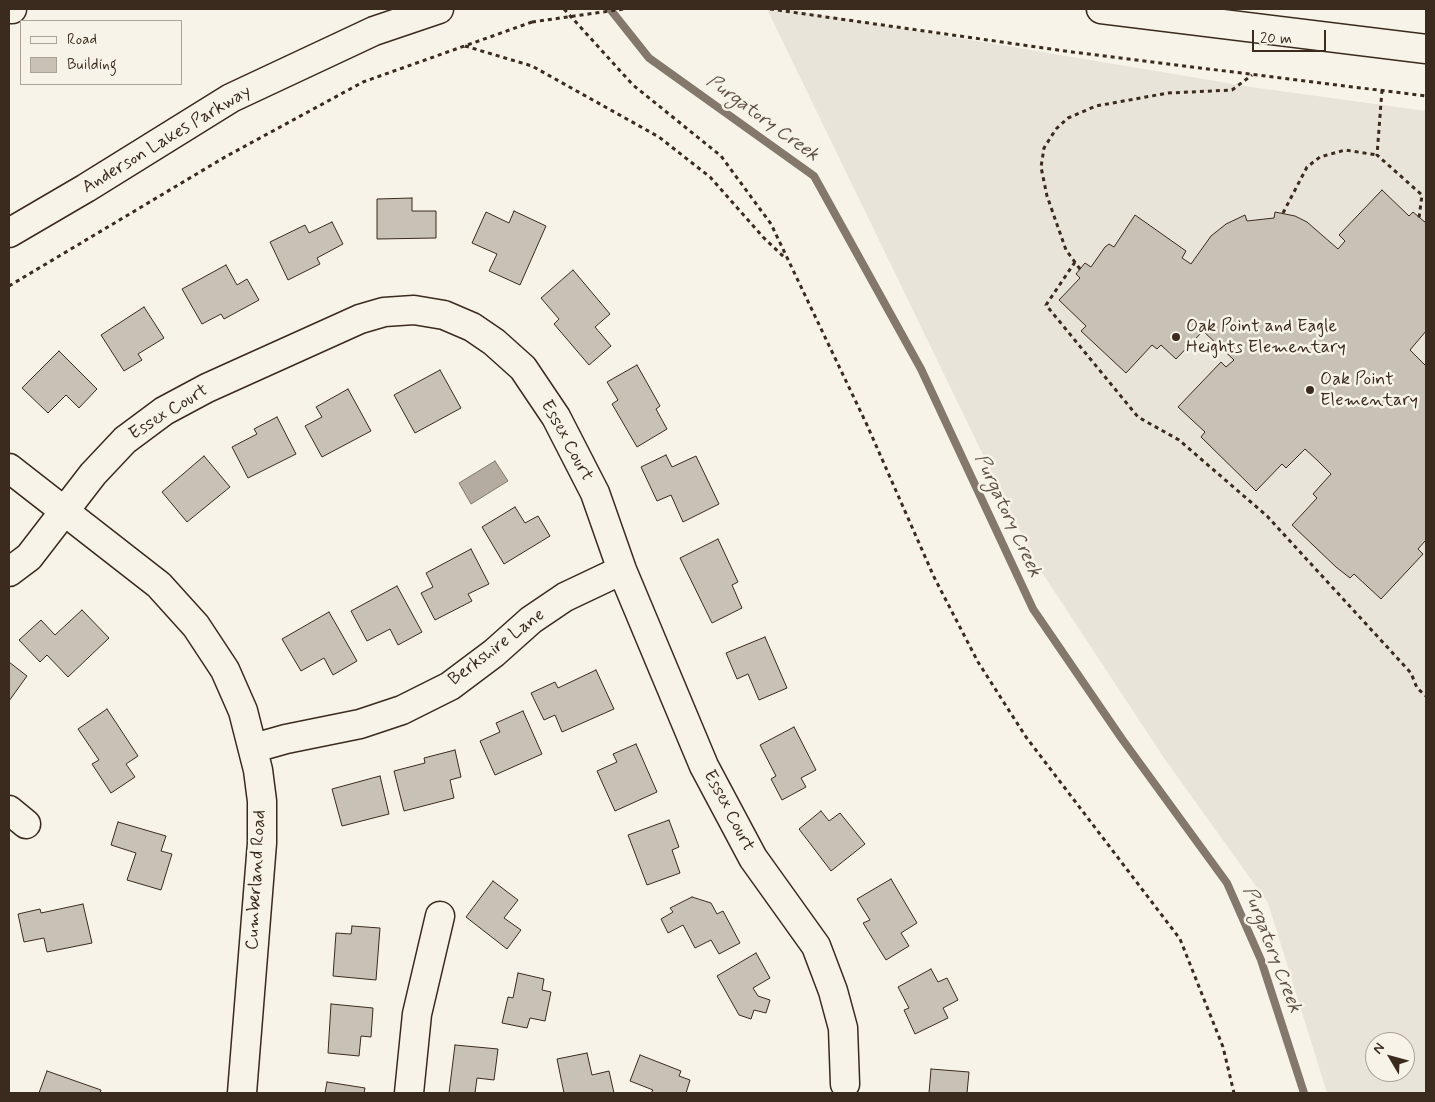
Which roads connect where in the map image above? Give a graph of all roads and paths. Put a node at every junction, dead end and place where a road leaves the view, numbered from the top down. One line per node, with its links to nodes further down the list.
1 (439, 9): 15 (street, Anderson Lakes Parkway)
2 (564, 9): 16 (path)
3 (624, 9): 7 (path, bridge)
4 (770, 9): 9 (path)
5 (1101, 9): 6 (street)
6 (1169, 14): 8 (street)
7 (464, 46): 16 (path); 19 (path)
8 (1426, 49)
9 (1253, 74): 10 (path); 17 (path)
10 (1382, 90): 11 (path); 12 (path)
11 (1426, 96)
12 (1377, 155): 13 (path); 14 (path)
13 (1282, 213)
14 (1419, 218)
15 (9, 233)
16 (787, 259): 30 (path)
17 (1075, 262): 18 (path); 24 (path)
18 (1080, 269)
19 (9, 286)
20 (9, 468): 21 (street, Cumberland Road)
21 (65, 512): 22 (street, Essex Court); 23 (street, Essex Court); 25 (street, Cumberland Road)
22 (622, 570): 25 (street, Berkshire Lane); 27 (street, Essex Court)
23 (9, 572)
24 (1426, 696)
25 (254, 748): 28 (street, Cumberland Road)
26 (440, 916): 29 (street)
27 (845, 1084)
28 (242, 1093)
29 (410, 1093)
30 (1234, 1093)

